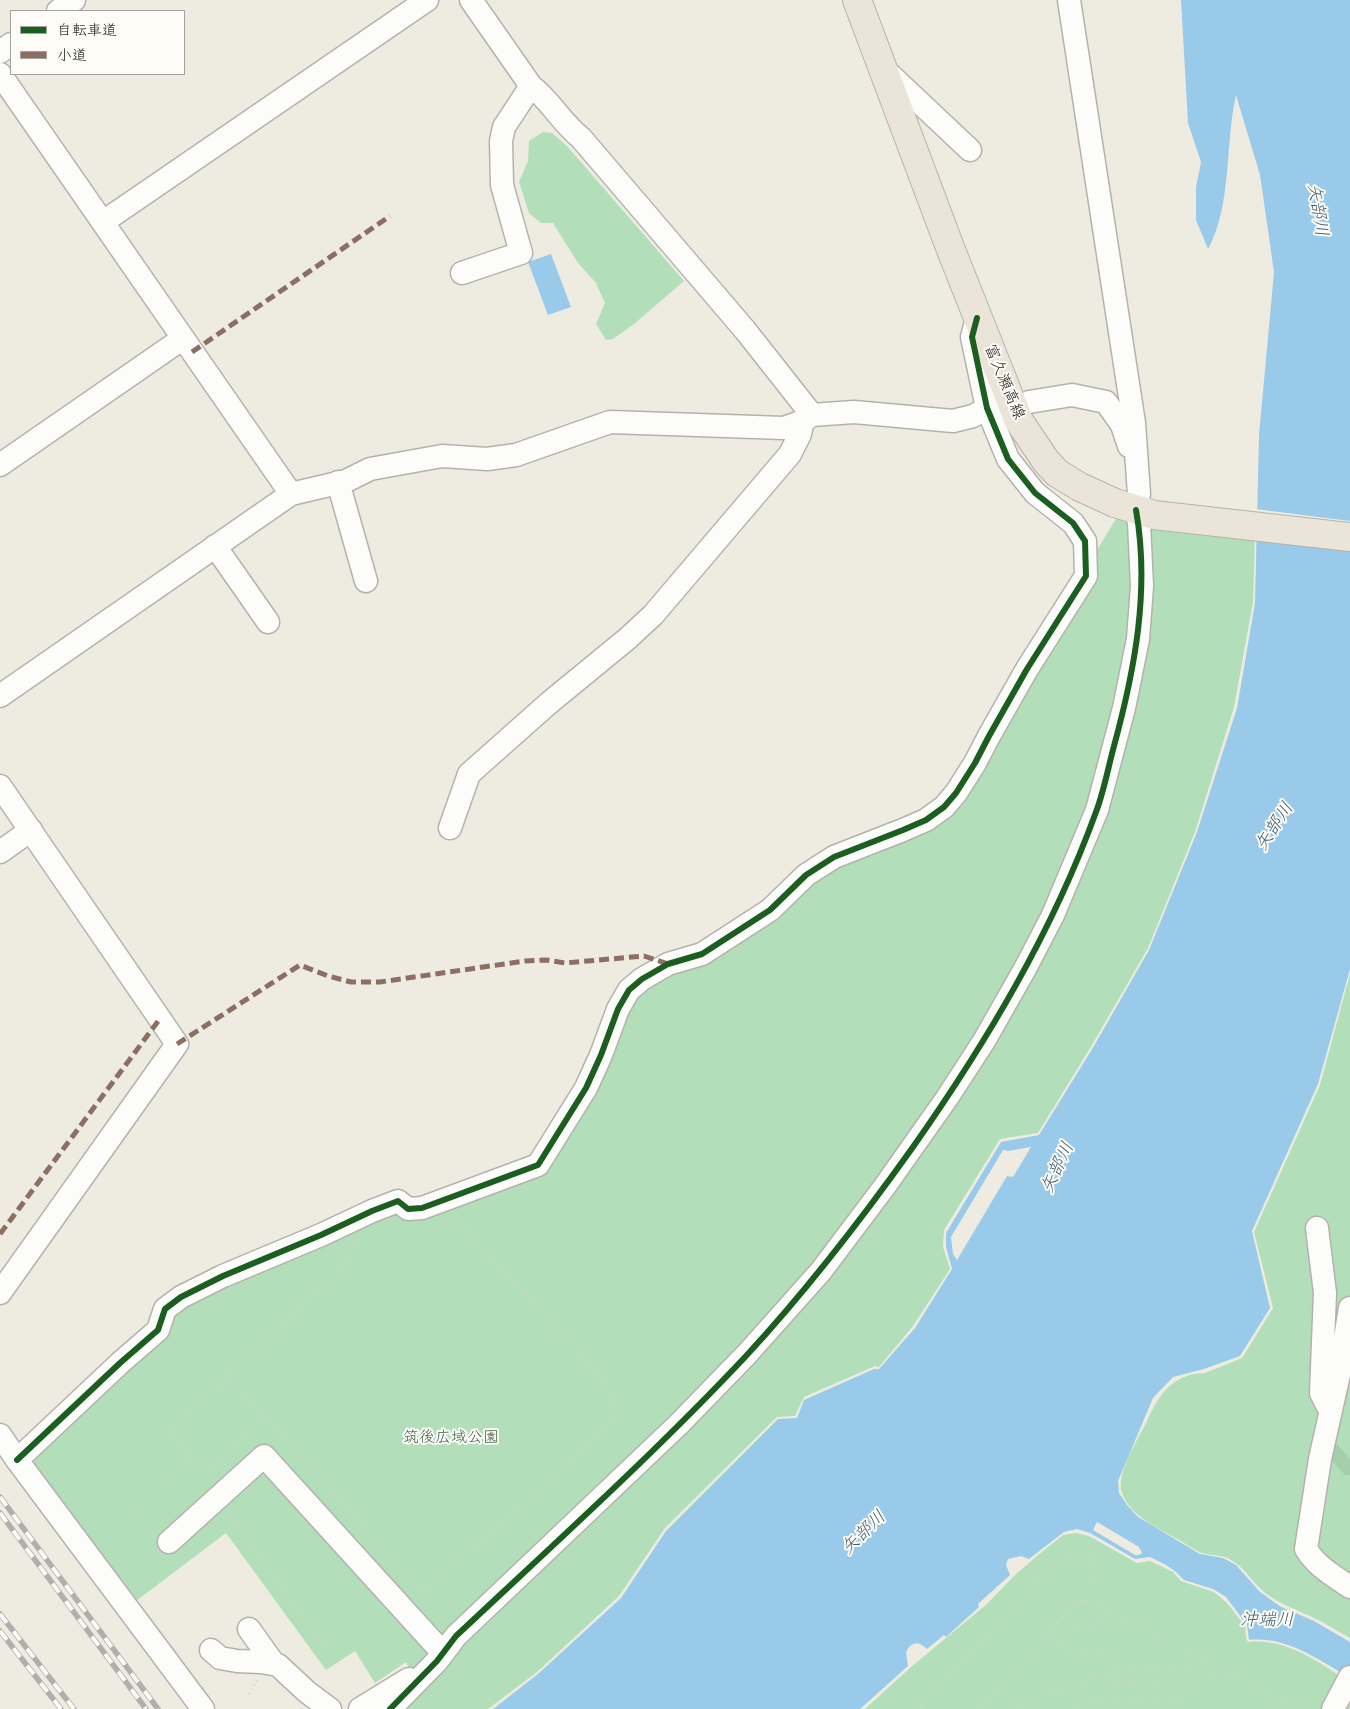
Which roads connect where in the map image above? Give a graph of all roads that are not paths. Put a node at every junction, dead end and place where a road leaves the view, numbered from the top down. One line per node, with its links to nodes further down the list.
1 (74, 0): 6 (street)
2 (427, 0): 11 (street)
3 (471, 0): 9 (street)
4 (857, 0): 7 (main road, 富久瀬高線)
5 (1069, 0): 19 (street)
6 (59, 10)
7 (883, 68): 10 (street); 13 (main road, 富久瀬高線)
8 (0, 74): 11 (street)
9 (531, 86): 12 (street); 17 (street)
10 (970, 150)
11 (103, 222): 14 (street)
12 (462, 273)
13 (977, 318): 16 (street); 22 (main road, 富久瀬高線)
14 (182, 339): 18 (street); 21 (street)
15 (1029, 402): 19 (street)
16 (996, 407): 17 (street); 37 (street)
17 (808, 418): 20 (street); 29 (street)
18 (0, 465)
19 (1138, 471): 22 (street)
20 (338, 482): 21 (street); 25 (street)
21 (291, 494): 24 (street)
22 (1143, 506): 23 (main road, 富久瀬高線); 42 (street)
23 (1350, 537)
24 (215, 546): 26 (street); 27 (street)
25 (366, 581)
26 (268, 622)
27 (0, 696)
28 (0, 786): 30 (street)
29 (450, 828)
30 (31, 830): 31 (street); 33 (street)
31 (0, 852)
32 (1317, 1228): 35 (street)
33 (0, 1293)
34 (1350, 1308): 35 (street)
35 (1331, 1411): 39 (street)
36 (0, 1435): 37 (street)
37 (17, 1460): 45 (street)
38 (169, 1542): 42 (street)
39 (1350, 1587)
40 (249, 1629): 43 (street)
41 (211, 1650): 43 (street)
42 (440, 1657): 47 (street); 48 (street)
43 (274, 1664): 46 (street)
44 (1350, 1677): 49 (street)
45 (204, 1709)
46 (330, 1709)
47 (360, 1709)
48 (390, 1709)
49 (1333, 1709)

